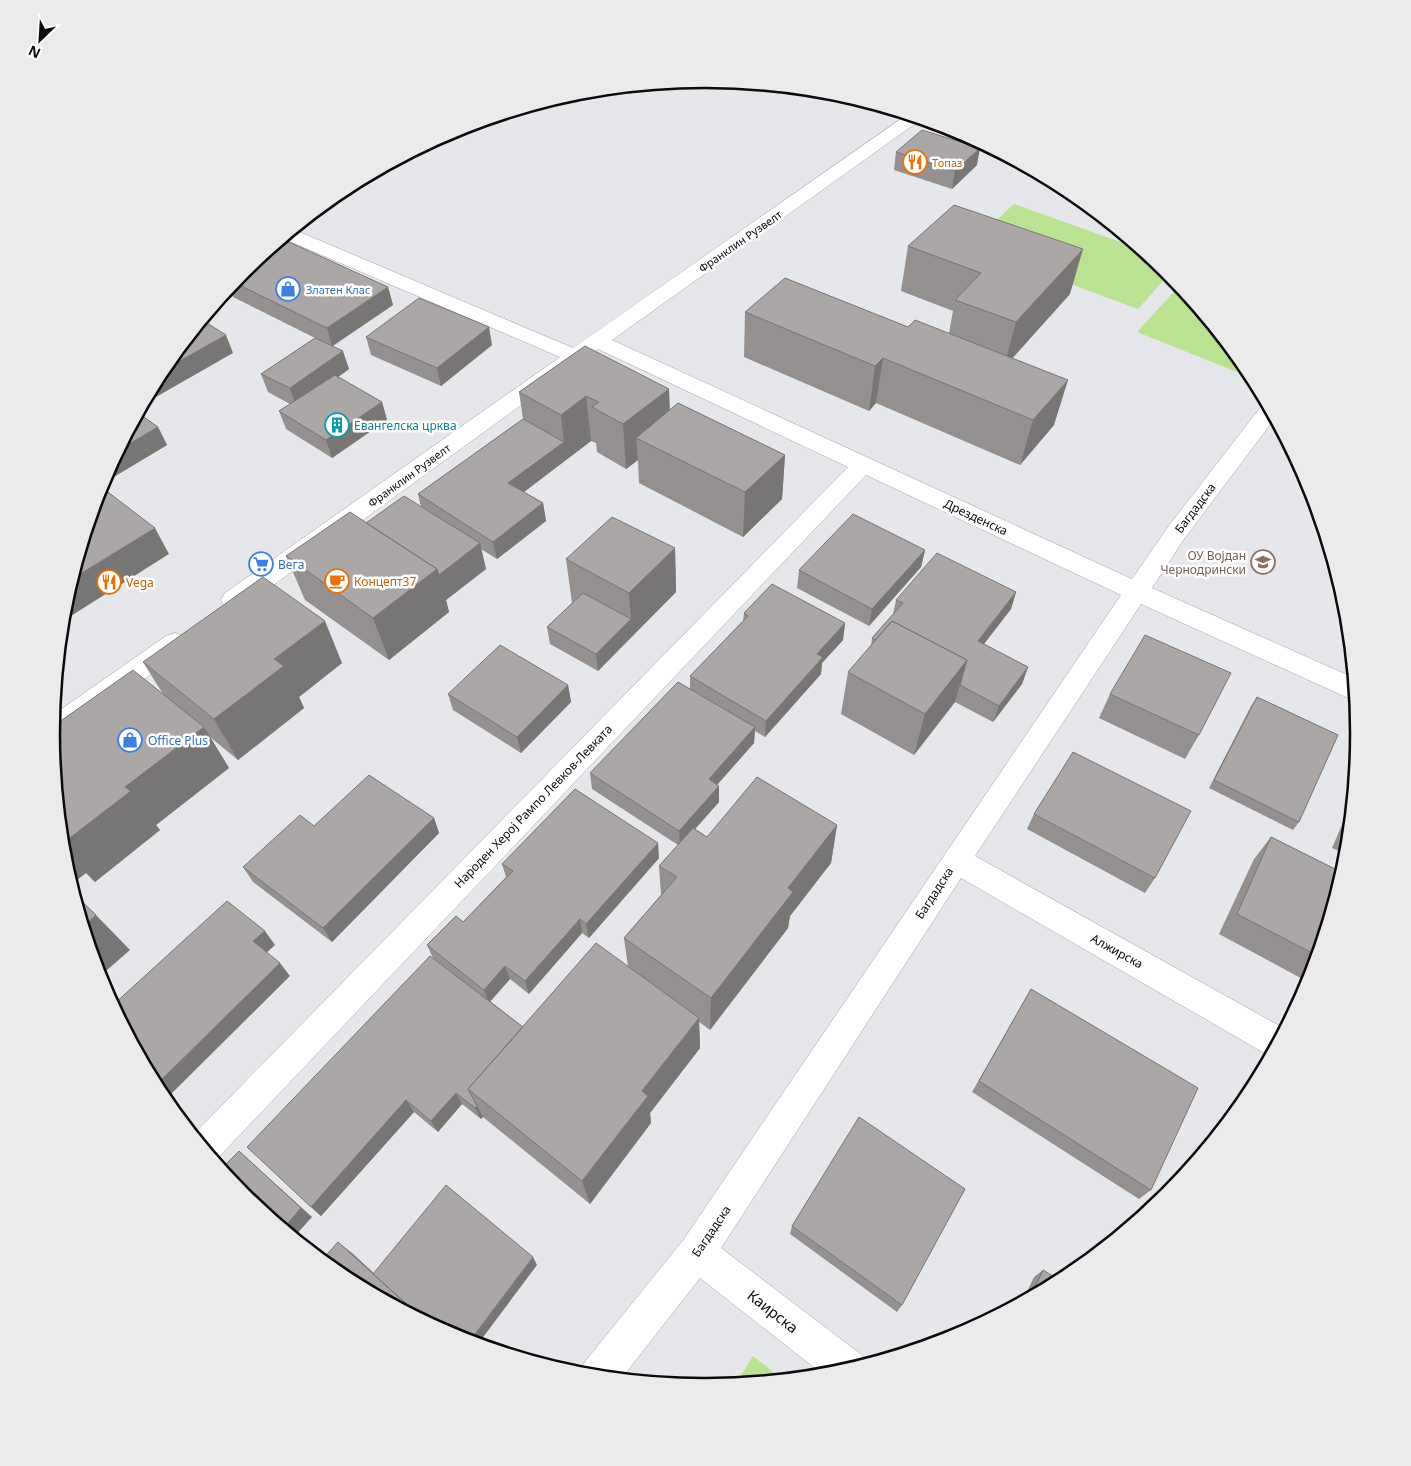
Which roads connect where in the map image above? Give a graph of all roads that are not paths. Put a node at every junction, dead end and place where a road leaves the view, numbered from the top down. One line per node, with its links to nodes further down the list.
1 (909, 121): 3 (street, Франклин Рузвелт)
2 (296, 243): 4 (street)
3 (597, 341): 4 (street, Франклин Рузвелт); 6 (street, Дрезденска)
4 (575, 356): 9 (street, Франклин Рузвелт)
5 (1267, 414): 7 (street, Багдадска)
6 (863, 465): 7 (street, Дрезденска); 12 (street, Народен Херој Рампо Левков-Левката)
7 (1137, 592): 8 (street, Дрезденска); 10 (street, Багдадска)
8 (1350, 687)
9 (60, 725)
10 (956, 860): 11 (street, Алжирска); 13 (street, Багдадска)
11 (1273, 1039)
12 (208, 1144)
13 (697, 1252): 14 (street, Каирска); 15 (street, Багдадска)
14 (841, 1364)
15 (604, 1370)

